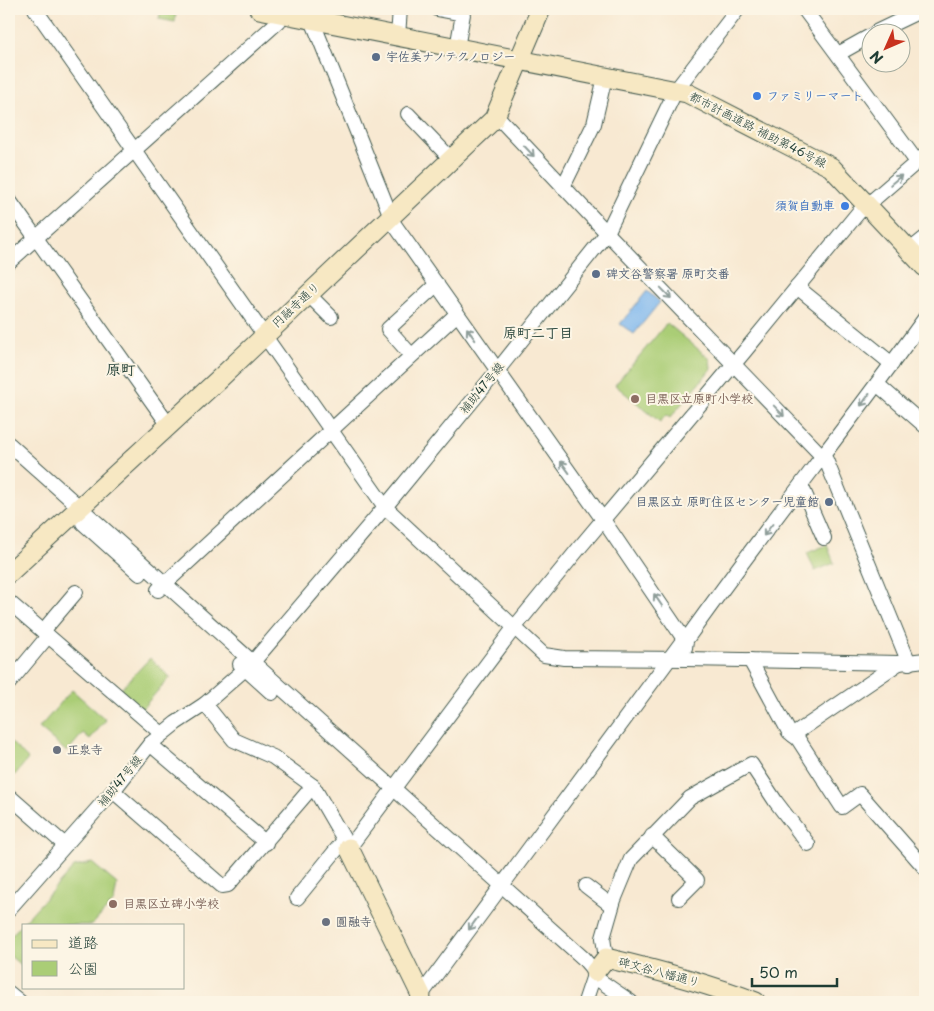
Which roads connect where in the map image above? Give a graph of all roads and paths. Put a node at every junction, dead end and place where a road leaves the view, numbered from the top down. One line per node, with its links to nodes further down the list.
1 (35, 9): 21 (street)
2 (259, 9): 9 (street, 都市計画道路 補助第46号線)
3 (400, 9): 12 (street)
4 (437, 9): 14 (street)
5 (542, 9): 16 (street, 円融寺通り)
6 (738, 9): 18 (street, 補助47号線)
7 (804, 9): 15 (street)
8 (924, 9): 11 (street)
9 (283, 11): 10 (street, 都市計画道路 補助第46号線); 21 (street)
10 (312, 20): 12 (street, 都市計画道路 補助第46号線); 27 (street)
11 (897, 22)
12 (398, 36): 14 (street, 都市計画道路 補助第46号線)
13 (862, 41): 15 (street)
14 (457, 48): 16 (street, 都市計画道路 補助第46号線)
15 (838, 54): 22 (street)
16 (519, 61): 17 (street, 都市計画道路 補助第46号線); 20 (street, 円融寺通り)
17 (605, 77): 18 (street, 都市計画道路 補助第46号線); 24 (street)
18 (676, 90): 26 (street, 都市計画道路 補助第46号線); 28 (street, 補助47号線)
19 (408, 114): 23 (street)
20 (496, 115): 23 (street, 円融寺通り); 24 (street, one-way to 24)
21 (134, 150): 29 (street); 40 (street)
22 (921, 158): 26 (street, one-way to 22)
23 (452, 160): 27 (street, 円融寺通り)
24 (563, 187): 28 (street)
25 (9, 200): 29 (street)
26 (866, 204): 31 (street, 都市計画道路 補助第46号線); 35 (street)
27 (390, 217): 34 (street); 36 (street, 円融寺通り)
28 (606, 233): 42 (street, one-way to 42); 44 (street, 補助47号線)
29 (36, 237): 32 (street); 46 (street)
30 (925, 238): 31 (street)
31 (909, 250): 33 (street, 都市計画道路 補助第46号線)
32 (9, 262)
33 (925, 267)
34 (437, 284): 37 (street); 41 (street)
35 (798, 287): 42 (street); 43 (street)
36 (308, 294): 38 (street); 40 (street, 円融寺通り)
37 (457, 314): 41 (street); 44 (street, one-way to 37)
38 (331, 317)
39 (925, 318): 43 (street)
40 (264, 335): 46 (street, 円融寺通り); 48 (street)
41 (411, 355): 48 (street)
42 (734, 364): 51 (street, one-way to 51); 55 (street)
43 (892, 364): 45 (street)
44 (497, 371): 53 (street, 補助47号線); 55 (street, one-way to 44)
45 (877, 384): 47 (street); 51 (street, one-way to 51)
46 (168, 424): 54 (street, 円融寺通り)
47 (925, 426)
48 (330, 431): 53 (street); 58 (street)
49 (9, 444): 54 (street)
50 (9, 456): 54 (street)
51 (823, 457): 52 (street); 68 (street)
52 (801, 485): 56 (street); 63 (street, one-way to 63)
53 (385, 507): 61 (street); 69 (street, 補助47号線)
54 (76, 511): 57 (street, 円融寺通り); 58 (street)
55 (603, 520): 61 (street); 63 (street, one-way to 55)
56 (824, 538)
57 (9, 573)
58 (161, 587): 69 (street)
59 (76, 592): 62 (street)
60 (9, 602): 62 (street)
61 (514, 628): 65 (street); 77 (street)
62 (45, 634): 70 (street); 72 (street)
63 (685, 639): 64 (street); 65 (street)
64 (686, 658): 65 (street); 66 (street)
65 (670, 659): 86 (street)
66 (750, 660): 68 (street); 73 (street)
67 (925, 660): 68 (street)
68 (904, 663): 73 (street)
69 (249, 665): 71 (street, 補助47号線); 77 (street)
70 (9, 683)
71 (205, 704): 72 (street, 補助47号線); 75 (street)
72 (162, 734): 74 (street, 補助47号線)
73 (793, 735): 84 (street)
74 (150, 744): 76 (street, 補助47号線); 80 (street)
75 (313, 786): 80 (street); 83 (street)
76 (113, 791): 80 (street); 82 (street, 補助47号線)
77 (391, 792): 83 (street); 86 (street)
78 (9, 796): 82 (street)
79 (652, 836): 81 (street); 88 (street); 89 (street)
80 (266, 842)
81 (808, 844)
82 (65, 845): 90 (street, 補助47号線)
83 (347, 845): 87 (street); 93 (street)
84 (925, 868)
85 (586, 886): 89 (street)
86 (499, 888): 91 (street); 93 (street, one-way to 93)
87 (297, 898)
88 (680, 898)
89 (612, 906): 91 (street)
90 (9, 909)
91 (598, 969): 95 (street); 96 (street); 97 (street, 碑文谷八幡通り)
92 (9, 993): 94 (street)
93 (420, 998)
94 (20, 1002)
95 (585, 1002)
96 (630, 1002)
97 (756, 1002)

